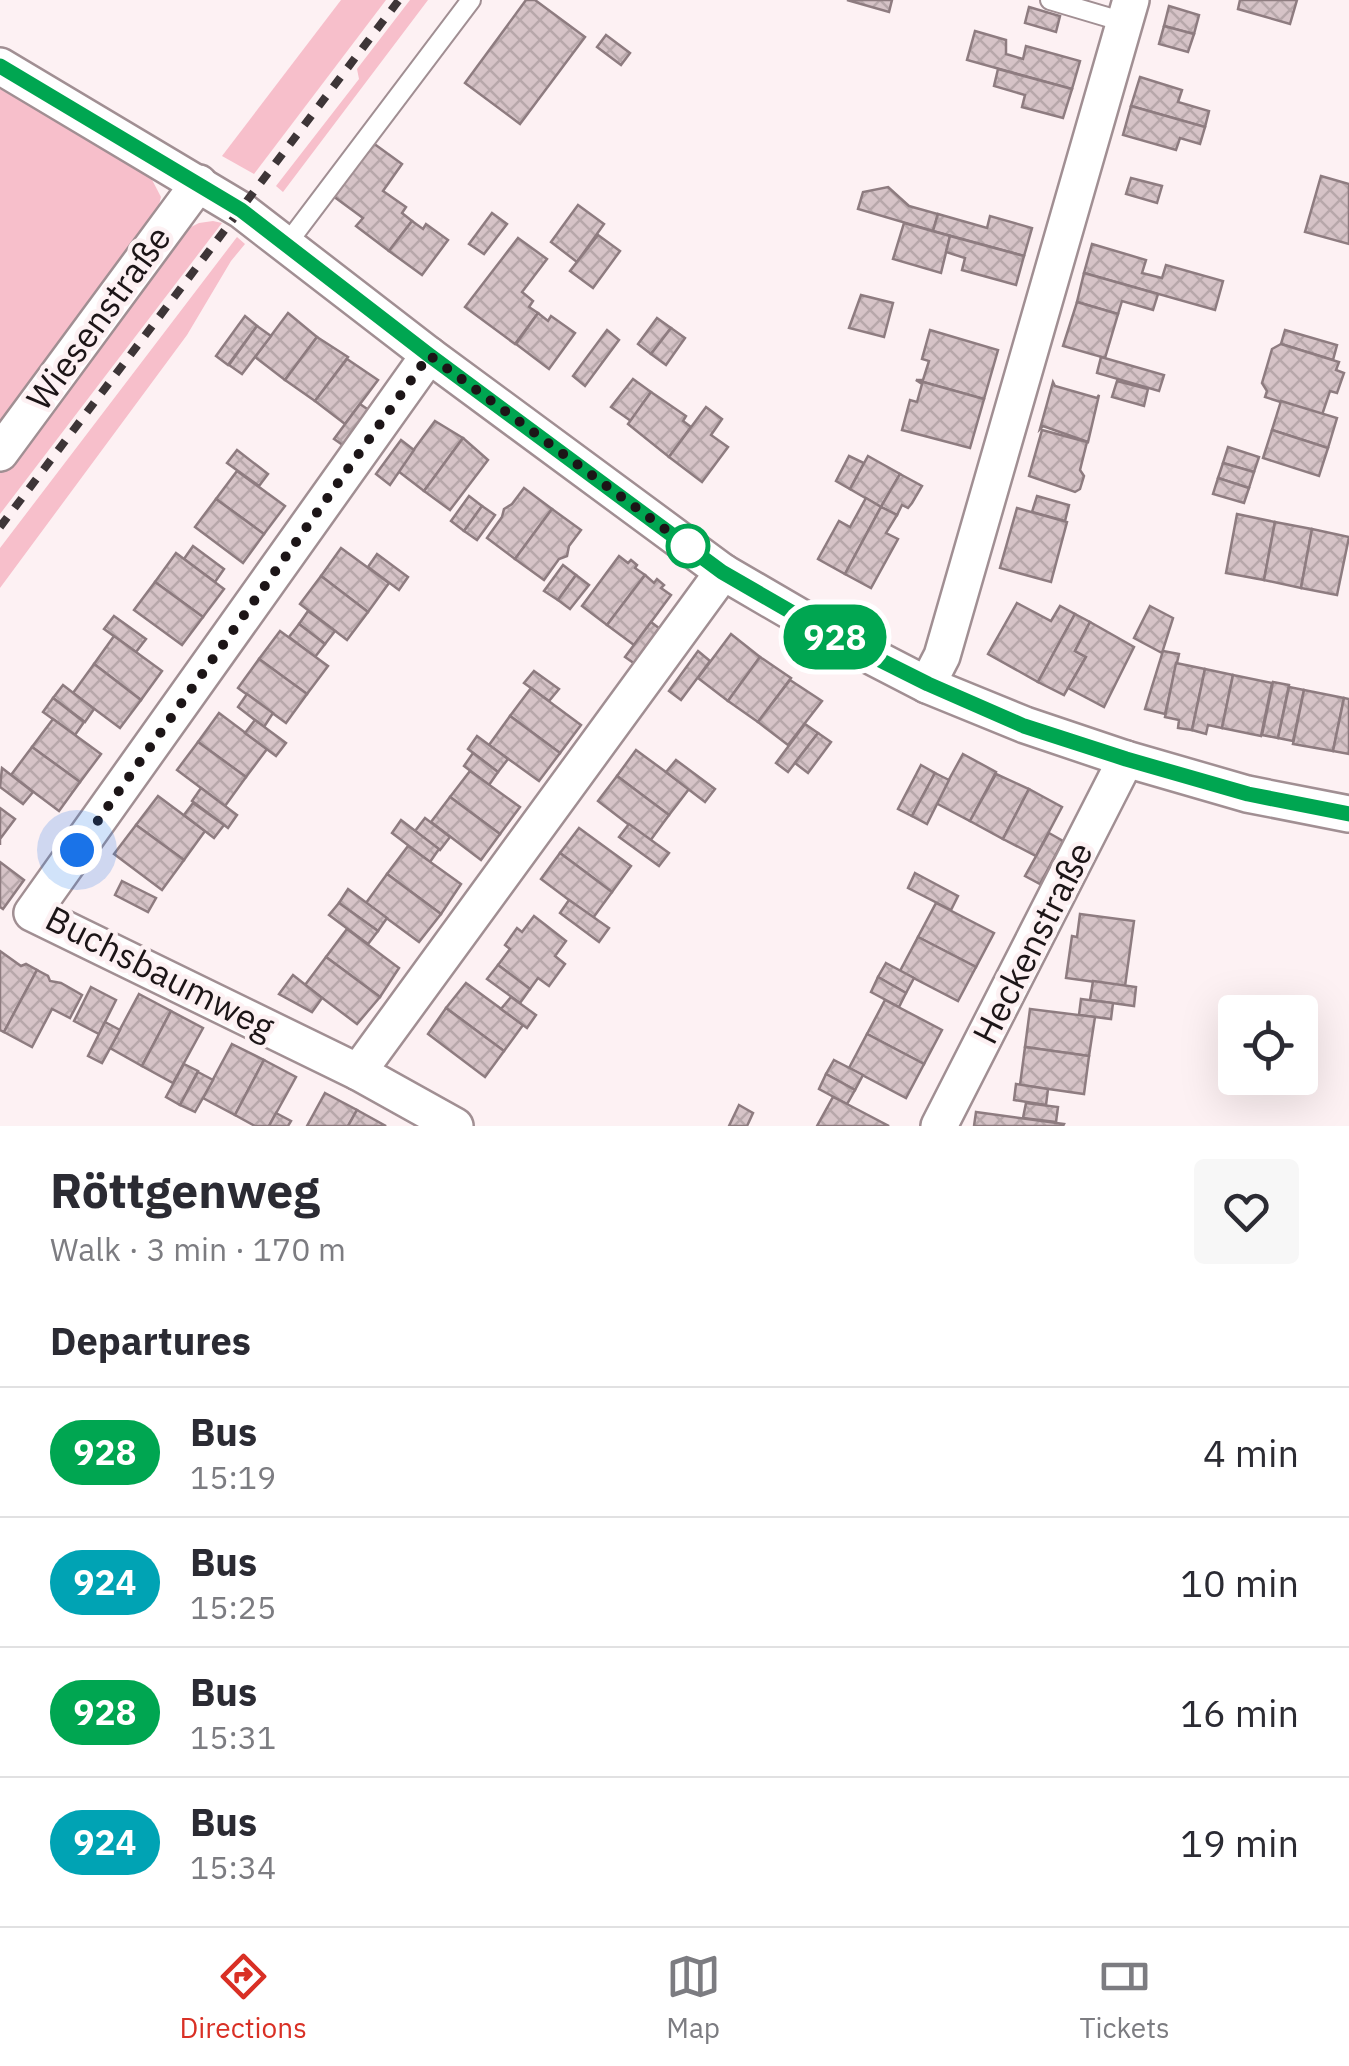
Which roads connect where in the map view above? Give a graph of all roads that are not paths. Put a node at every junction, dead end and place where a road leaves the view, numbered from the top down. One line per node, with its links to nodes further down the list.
1 (471, 0): 6 (lane)
2 (1050, 0): 3 (lane)
3 (1128, 11): 10 (street)
4 (0, 66): 5 (street)
5 (199, 183): 6 (street); 8 (street, Wiesenstraße)
6 (286, 245): 7 (street)
7 (429, 355): 9 (street); 13 (street, Buchsbaumweg)
8 (0, 453)
9 (722, 572): 10 (street); 13 (street)
10 (928, 684): 11 (street)
11 (1126, 759): 12 (street); 15 (street, Heckenstraße)
12 (1349, 814)
13 (358, 1072): 14 (street, Buchsbaumweg)
14 (455, 1126)
15 (939, 1126)

